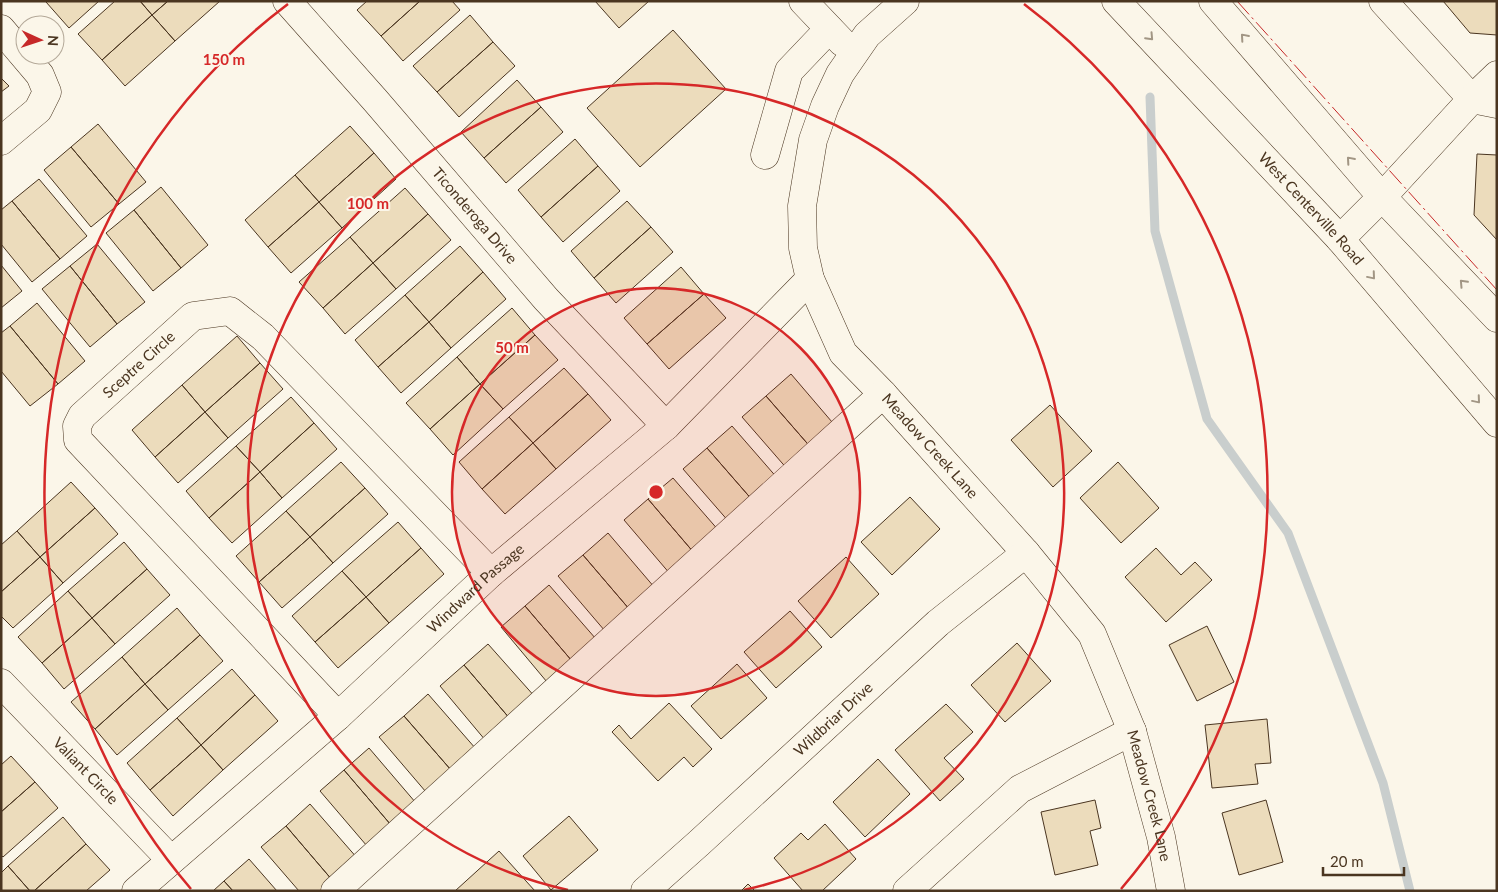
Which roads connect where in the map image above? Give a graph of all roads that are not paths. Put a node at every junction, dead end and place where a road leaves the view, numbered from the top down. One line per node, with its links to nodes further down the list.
1 (287, 1): 20 (street, Ticonderoga Drive)
2 (803, 1): 8 (street)
3 (905, 1): 9 (street, Meadow Creek Lane)
4 (1116, 1): 15 (street, West Centerville Road, one-way to 15)
5 (1213, 1): 14 (street, one-way to 5)
6 (1384, 1): 11 (street)
7 (1, 29): 12 (street)
8 (829, 29): 9 (street); 13 (street)
9 (854, 54): 16 (street, Meadow Creek Lane)
10 (1497, 75): 11 (street)
11 (1484, 102): 14 (street)
12 (1, 141)
13 (765, 155)
14 (1382, 197): 15 (street); 17 (street, one-way to 14)
15 (1340, 239): 19 (street, West Centerville Road, one-way to 19)
16 (810, 279): 18 (street, Meadow Creek Lane); 20 (street, Windward Passage)
17 (1497, 318)
18 (883, 394): 21 (street, Meadow Creek Lane); 28 (street)
19 (1497, 423)
20 (666, 426): 22 (street, Windward Passage)
21 (1026, 553): 25 (street, Meadow Creek Lane); 29 (street, Wildbriar Drive)
22 (491, 574): 24 (street, Windward Passage); 24 (street, Sceptre Circle)
23 (1, 683): 26 (street, Valiant Circle)
24 (338, 716): 26 (street, Windward Passage)
25 (1132, 731): 30 (street); 31 (street, Meadow Creek Lane)
26 (171, 860): 27 (street, Windward Passage)
27 (136, 891)
28 (335, 891)
29 (645, 891)
30 (907, 891)
31 (1171, 891)

